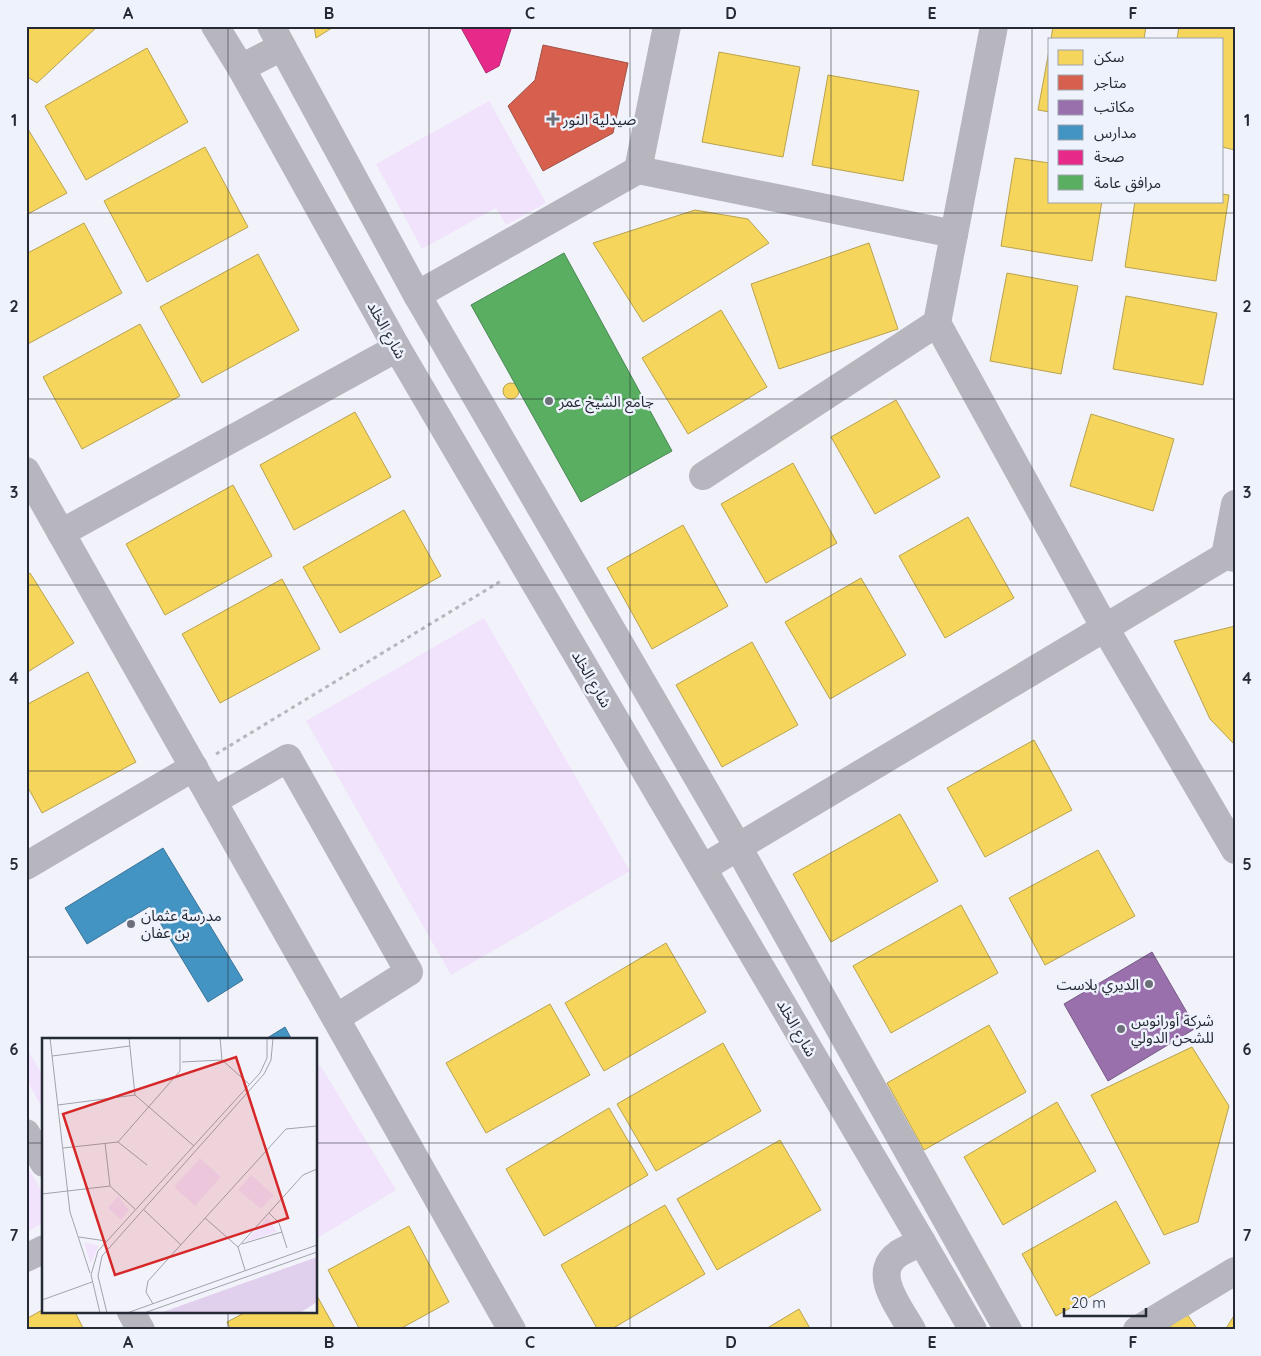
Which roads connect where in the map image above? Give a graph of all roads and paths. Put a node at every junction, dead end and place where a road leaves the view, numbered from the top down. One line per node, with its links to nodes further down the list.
1 (215, 26): 5 (street, شارع الخلد)
2 (667, 26): 6 (street)
3 (994, 26): 7 (street)
4 (276, 37): 5 (street); 8 (street)
5 (241, 68): 10 (street, شارع الخلد)
6 (638, 170): 7 (street); 8 (street)
7 (954, 234): 9 (street)
8 (417, 295): 20 (street)
9 (937, 323): 12 (street); 17 (street)
10 (397, 348): 14 (street); 16 (street, شارع الخلد)
11 (26, 471): 14 (street)
12 (704, 476)
13 (1235, 504): 15 (street)
14 (61, 533): 18 (street)
15 (1230, 557): 17 (street)
16 (525, 566): 18 (path); 23 (street, شارع الخلد)
17 (1105, 628): 20 (street); 21 (street)
18 (194, 767): 19 (street); 22 (street)
19 (213, 801): 24 (street); 24 (street)
20 (738, 847): 23 (street); 36 (street)
21 (1235, 850)
22 (26, 866)
23 (703, 868): 27 (street, شارع الخلد)
24 (336, 1018): 33 (street)
25 (26, 1134): 26 (street)
26 (42, 1161)
27 (922, 1242): 34 (street); 35 (street, شارع الخلد)
28 (42, 1250): 29 (street)
29 (26, 1258)
30 (1235, 1271): 37 (street)
31 (132, 1314): 32 (street)
32 (141, 1330)
33 (512, 1330)
34 (912, 1330)
35 (973, 1330)
36 (1008, 1330)
37 (1137, 1330)

